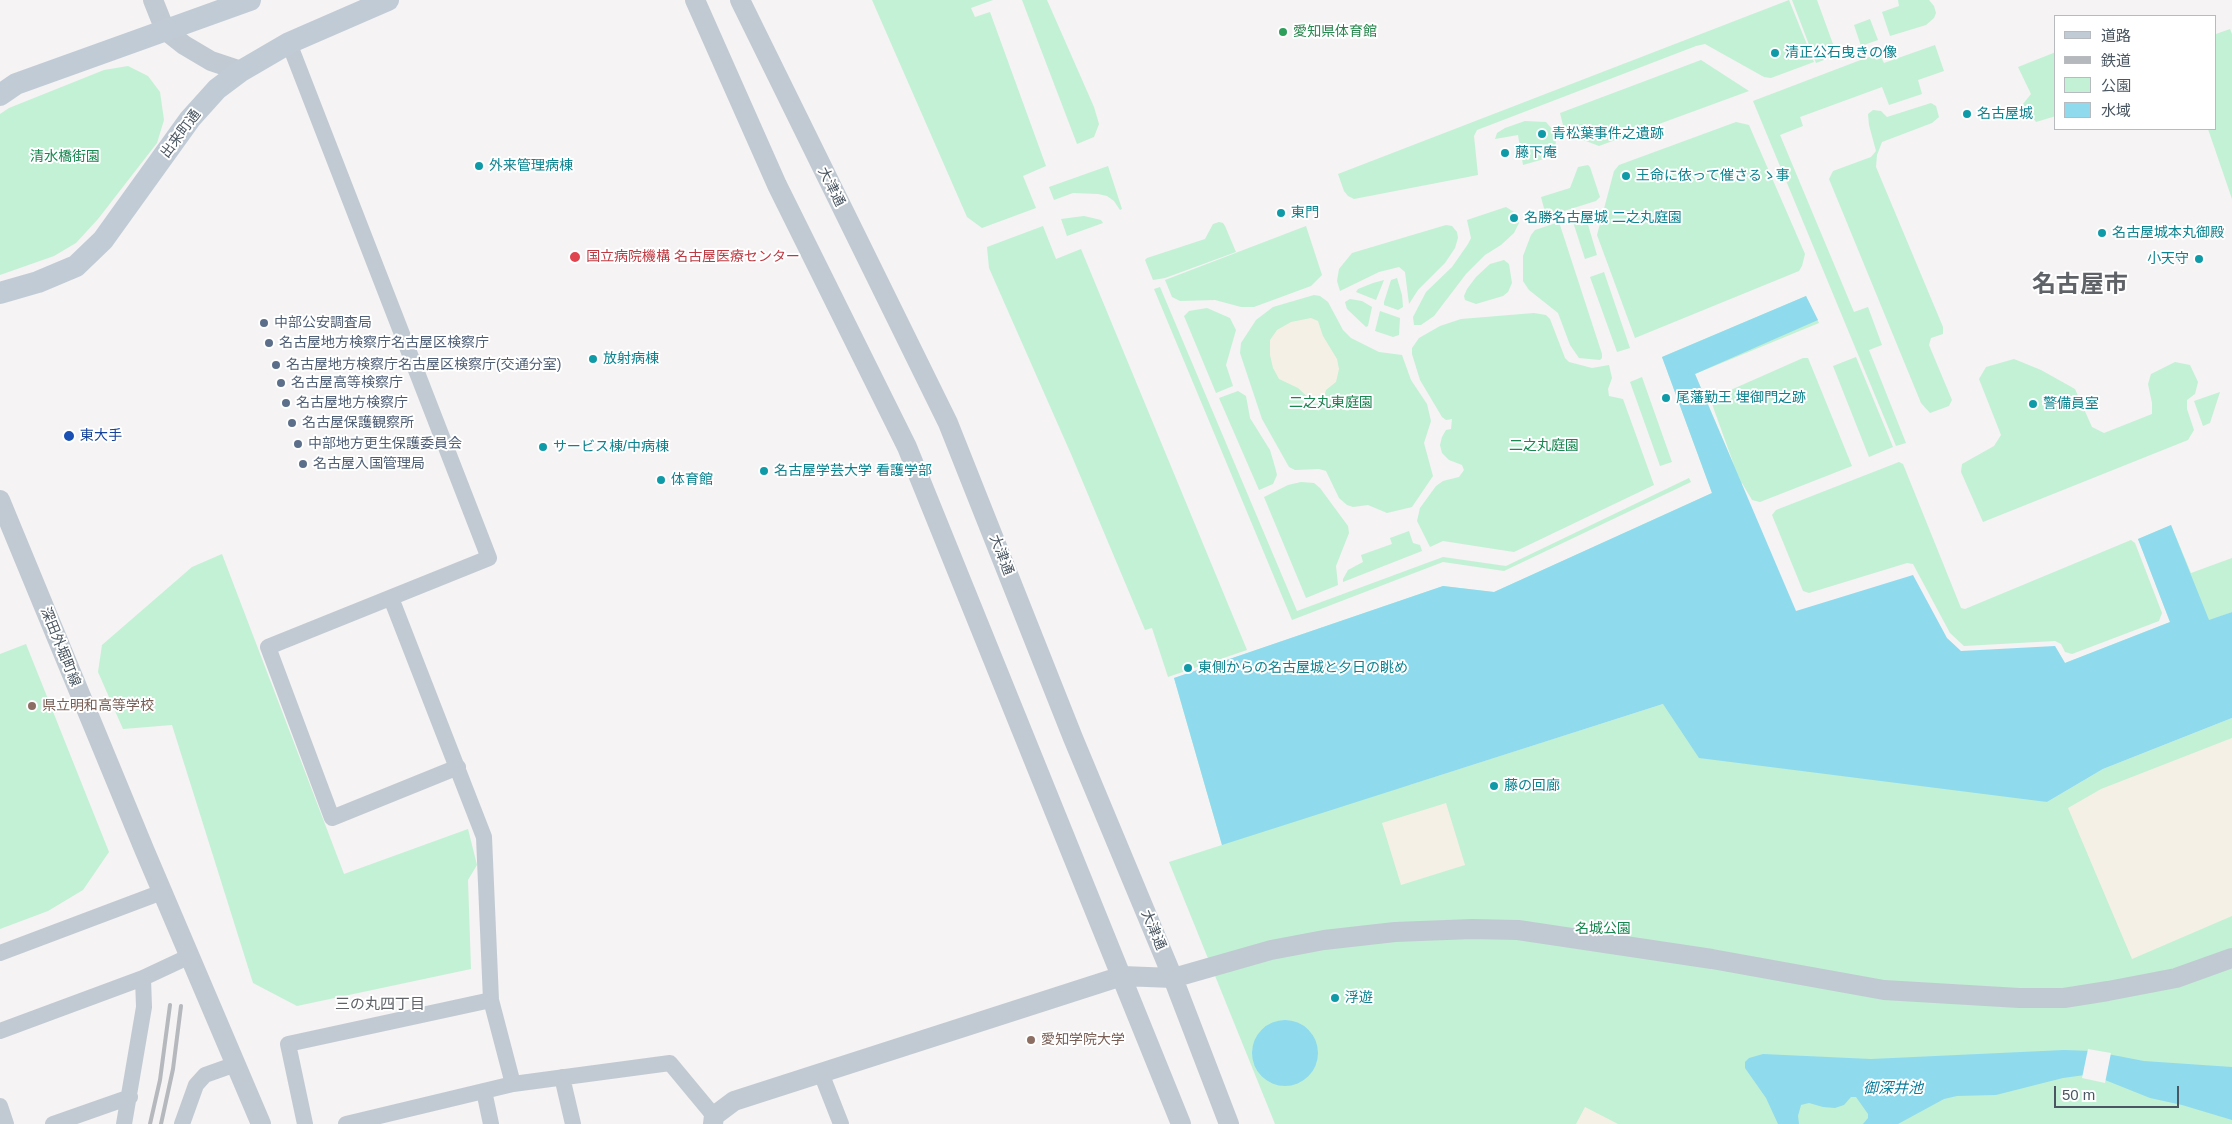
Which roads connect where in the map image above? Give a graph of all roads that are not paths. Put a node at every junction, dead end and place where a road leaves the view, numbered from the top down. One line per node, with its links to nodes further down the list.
1 (153, 0): 6 (street)
2 (250, 0): 6 (main road)
3 (388, 0): 7 (main road, 出来町通)
4 (695, 0): 18 (street)
5 (740, 0): 20 (street, 大津通)
6 (166, 30): 8 (street); 9 (main road)
7 (289, 43): 8 (main road, 出来町通); 12 (street)
8 (240, 70): 10 (main road, 出来町通)
9 (5, 90)
10 (0, 293)
11 (0, 500): 14 (street, 深田外堀町線)
12 (391, 598): 13 (street); 13 (street)
13 (458, 767): 21 (street)
14 (162, 892): 15 (street); 16 (street, 深田外堀町線)
15 (0, 953)
16 (190, 956): 19 (street); 23 (street, 深田外堀町線)
17 (2232, 958): 20 (street)
18 (1122, 976): 20 (street); 24 (street); 41 (street)
19 (143, 978): 22 (street); 28 (street)
20 (1173, 978): 42 (street, 大津通)
21 (491, 1000): 26 (street); 36 (street)
22 (0, 1031)
23 (236, 1064): 34 (street); 35 (street, 深田外堀町線)
24 (821, 1073): 30 (street); 40 (street)
25 (562, 1077): 26 (street); 30 (street); 39 (street)
26 (513, 1084): 27 (street)
27 (484, 1091): 37 (street); 38 (street)
28 (130, 1097): 32 (street); 33 (street)
29 (0, 1106): 31 (street)
30 (713, 1120)
31 (6, 1124)
32 (53, 1124)
33 (124, 1124)
34 (182, 1124)
35 (261, 1124)
36 (305, 1124)
37 (346, 1124)
38 (491, 1124)
39 (573, 1124)
40 (841, 1124)
41 (1181, 1124)
42 (1229, 1124)

